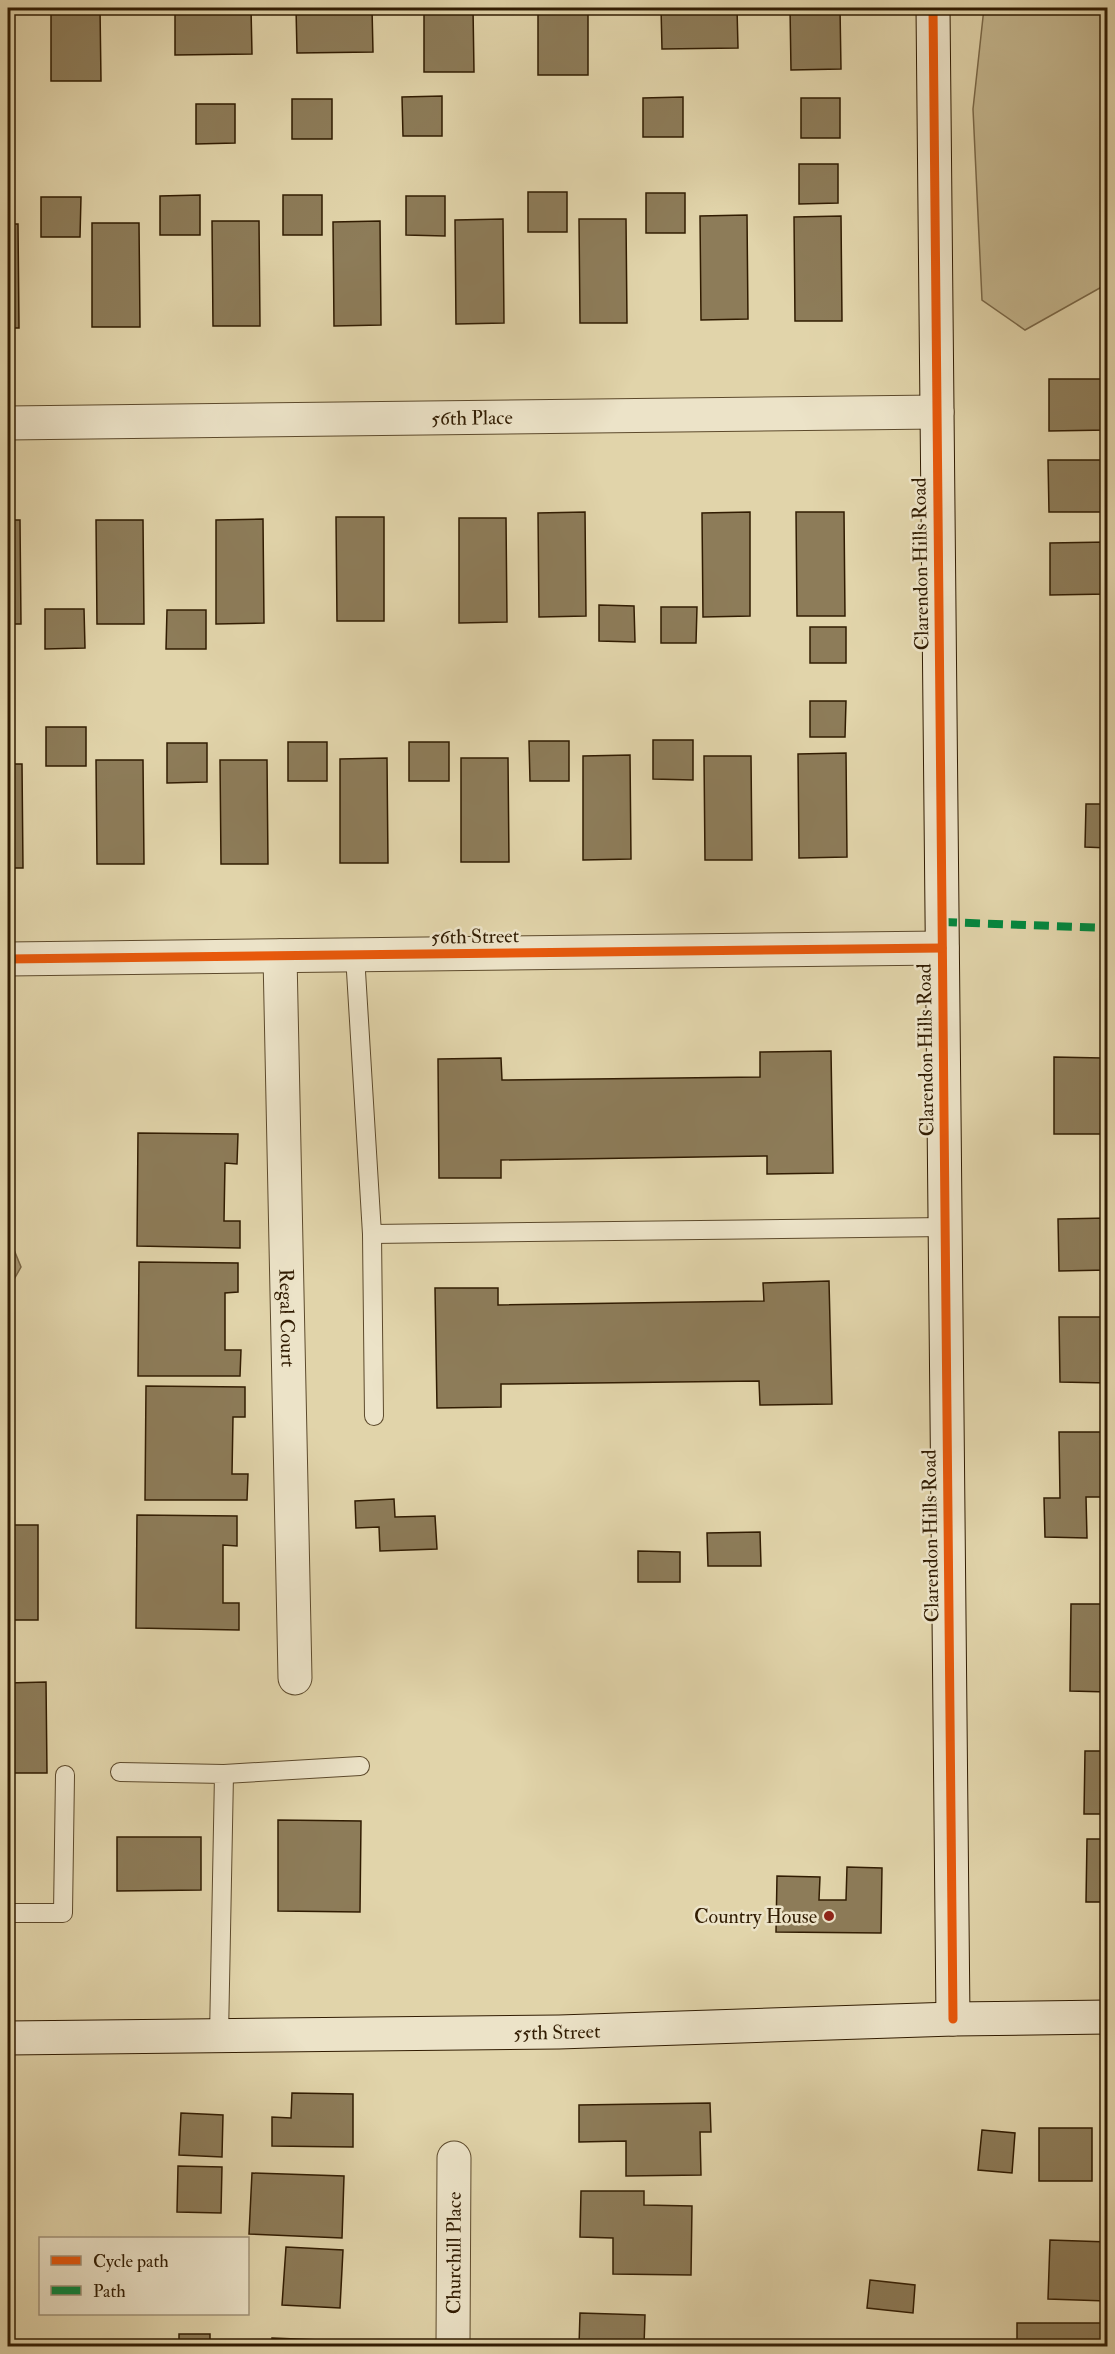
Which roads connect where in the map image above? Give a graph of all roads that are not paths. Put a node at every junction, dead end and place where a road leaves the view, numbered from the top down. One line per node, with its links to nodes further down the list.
1 (933, 8): 2 (street, Clarendon Hills Road)
2 (937, 412): 3 (street, 56th Place); 4 (street, Clarendon Hills Road)
3 (8, 423)
4 (942, 948): 5 (street, 56th Street); 8 (street, Clarendon Hills Road)
5 (355, 955): 6 (street, 56th Street); 9 (lane)
6 (280, 956): 7 (street, 56th Street); 11 (street, Regal Court)
7 (8, 959)
8 (945, 1227): 9 (lane); 18 (street, Clarendon Hills Road)
9 (372, 1234): 10 (lane)
10 (374, 1416)
11 (295, 1678)
12 (360, 1766): 14 (lane)
13 (120, 1772): 14 (lane)
14 (224, 1774): 19 (lane)
15 (64, 1775): 16 (lane)
16 (8, 1913)
17 (1107, 2017): 18 (street, 55th Street)
18 (953, 2019): 19 (street, 55th Street)
19 (219, 2037): 20 (street, 55th Street)
20 (8, 2038)
21 (454, 2158): 22 (street, Churchill Place)
22 (453, 2346)

